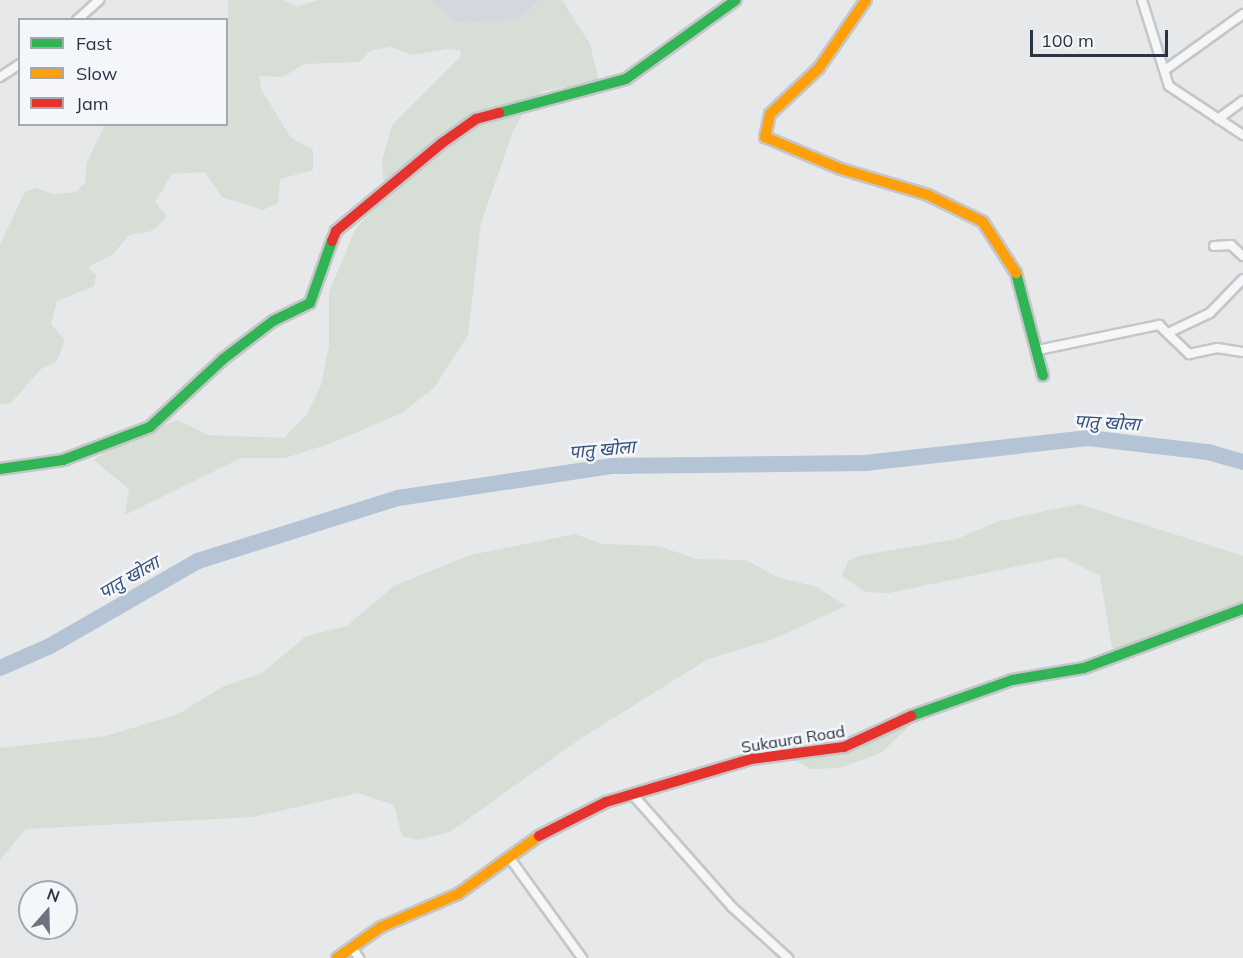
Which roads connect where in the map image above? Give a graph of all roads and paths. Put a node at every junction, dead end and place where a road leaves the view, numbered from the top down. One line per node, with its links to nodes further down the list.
1 (99, 0): 6 (street)
2 (736, 0): 21 (street)
3 (866, 0): 18 (street)
4 (1142, 0): 8 (street)
5 (1243, 14): 8 (street)
6 (79, 18)
7 (18, 65): 9 (street)
8 (1165, 70): 11 (street)
9 (0, 77)
10 (1243, 101): 11 (street)
11 (1218, 119): 12 (street)
12 (1243, 135)
13 (1214, 246): 14 (street)
14 (1243, 256)
15 (1243, 279): 16 (street)
16 (1170, 332): 18 (street); 19 (street)
17 (1243, 341): 19 (street)
18 (1038, 350): 20 (street)
19 (1242, 353)
20 (1043, 376)
21 (0, 469)
22 (1243, 609): 23 (street, Sukaura Road)
23 (633, 795): 24 (street, Sukaura Road); 28 (street)
24 (509, 857): 25 (street, Sukaura Road); 27 (street)
25 (356, 953): 26 (street, Sukaura Road)
26 (338, 958)
27 (582, 958)
28 (788, 958)

